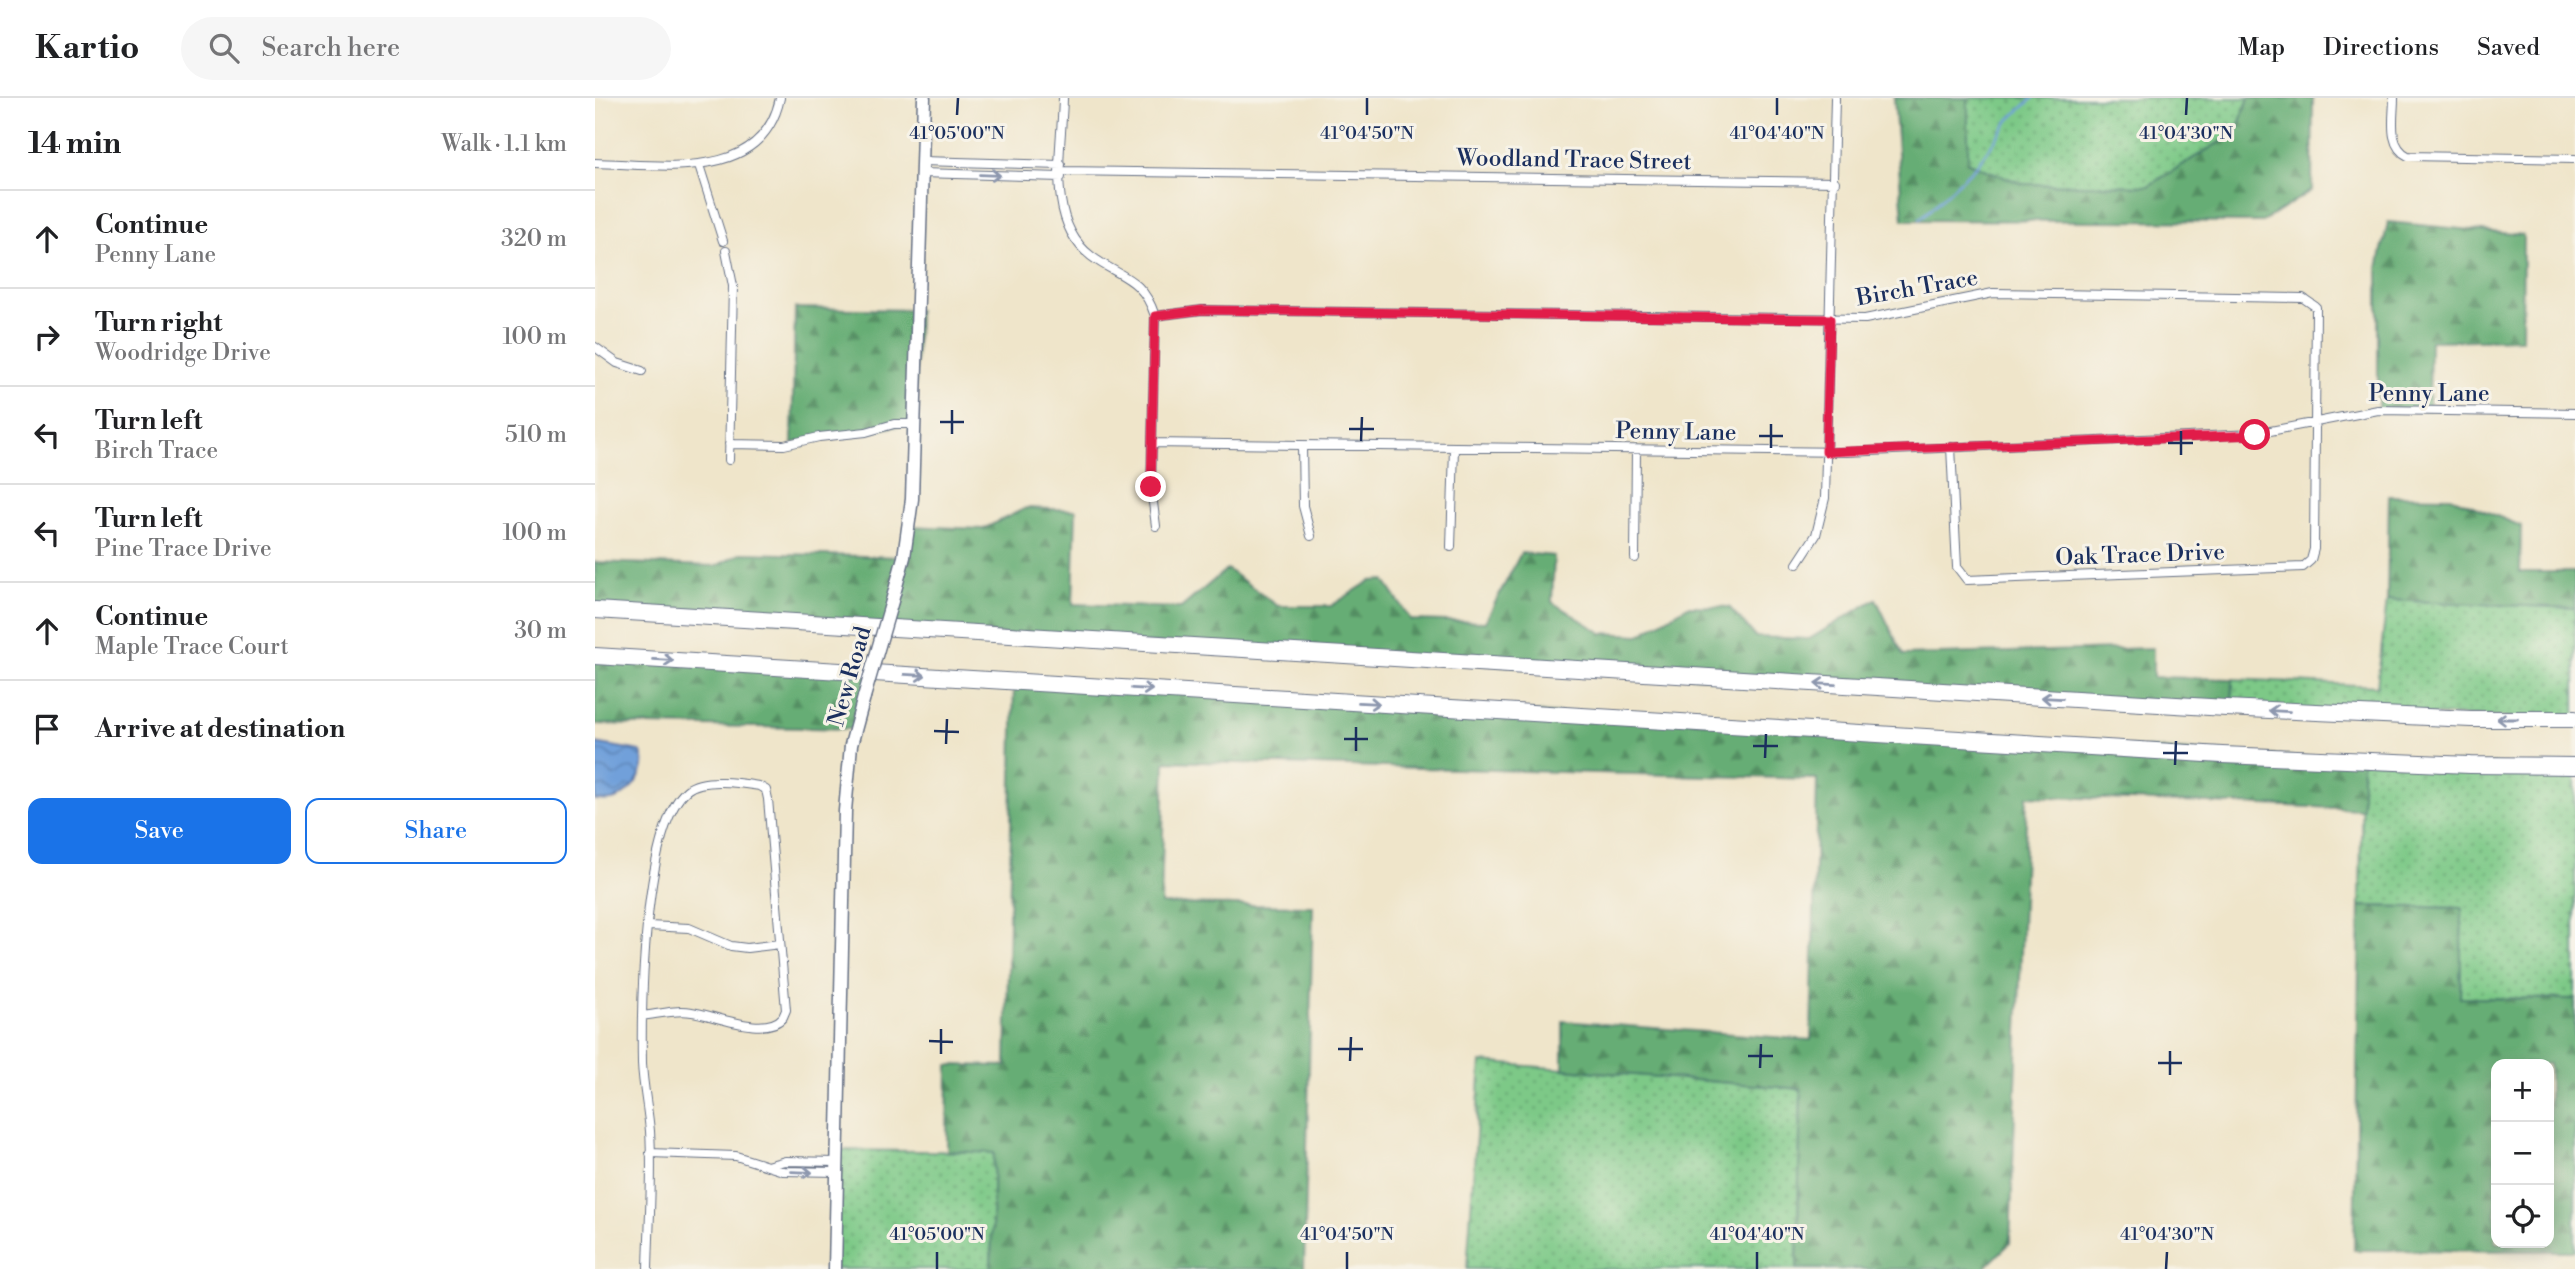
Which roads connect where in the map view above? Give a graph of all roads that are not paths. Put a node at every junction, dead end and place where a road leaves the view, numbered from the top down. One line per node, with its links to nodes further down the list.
1 (780, 98): 8 (street)
2 (924, 98): 9 (street, New Road)
3 (1063, 98): 10 (street)
4 (1835, 98): 11 (street)
5 (2395, 98): 6 (street)
6 (2575, 159)
7 (595, 163): 8 (street)
8 (699, 165): 12 (street)
9 (922, 167): 10 (street, Woodland Trace Street); 20 (street, New Road)
10 (1061, 171): 11 (street, Woodland Trace Street); 14 (street)
11 (1835, 182): 15 (street)
12 (723, 241)
13 (726, 251): 22 (street)
14 (1155, 316): 15 (street, Birch Trace); 21 (street)
15 (1830, 319): 19 (street, Birch Trace); 27 (street)
16 (595, 347): 17 (street)
17 (642, 371)
18 (2575, 413): 19 (street, Penny Lane)
19 (2316, 422): 24 (street, Penny Lane); 24 (street, Oak Trace Drive)
20 (914, 424): 22 (street); 42 (street, New Road, bridge)
21 (1152, 443): 23 (street, Penny Lane); 29 (street)
22 (729, 444): 28 (street)
23 (1303, 446): 25 (street, Penny Lane); 30 (street)
24 (1951, 447): 27 (street, Penny Lane)
25 (1454, 448): 26 (street, Penny Lane); 31 (street)
26 (1636, 450): 27 (street, Penny Lane); 32 (street)
27 (1826, 452): 33 (street)
28 (729, 460)
29 (1156, 526)
30 (1311, 536)
31 (1451, 547)
32 (1635, 558)
33 (1797, 564)
34 (595, 610): 36 (highway, one-way to 34)
35 (595, 656): 37 (highway, one-way to 37)
36 (2575, 719)
37 (2575, 766)
38 (647, 926): 39 (street); 39 (street); 40 (street)
39 (780, 944): 40 (street)
40 (642, 1016): 41 (street)
41 (650, 1153): 42 (street); 43 (street)
42 (837, 1167): 44 (street, New Road)
43 (648, 1269)
44 (835, 1269)

